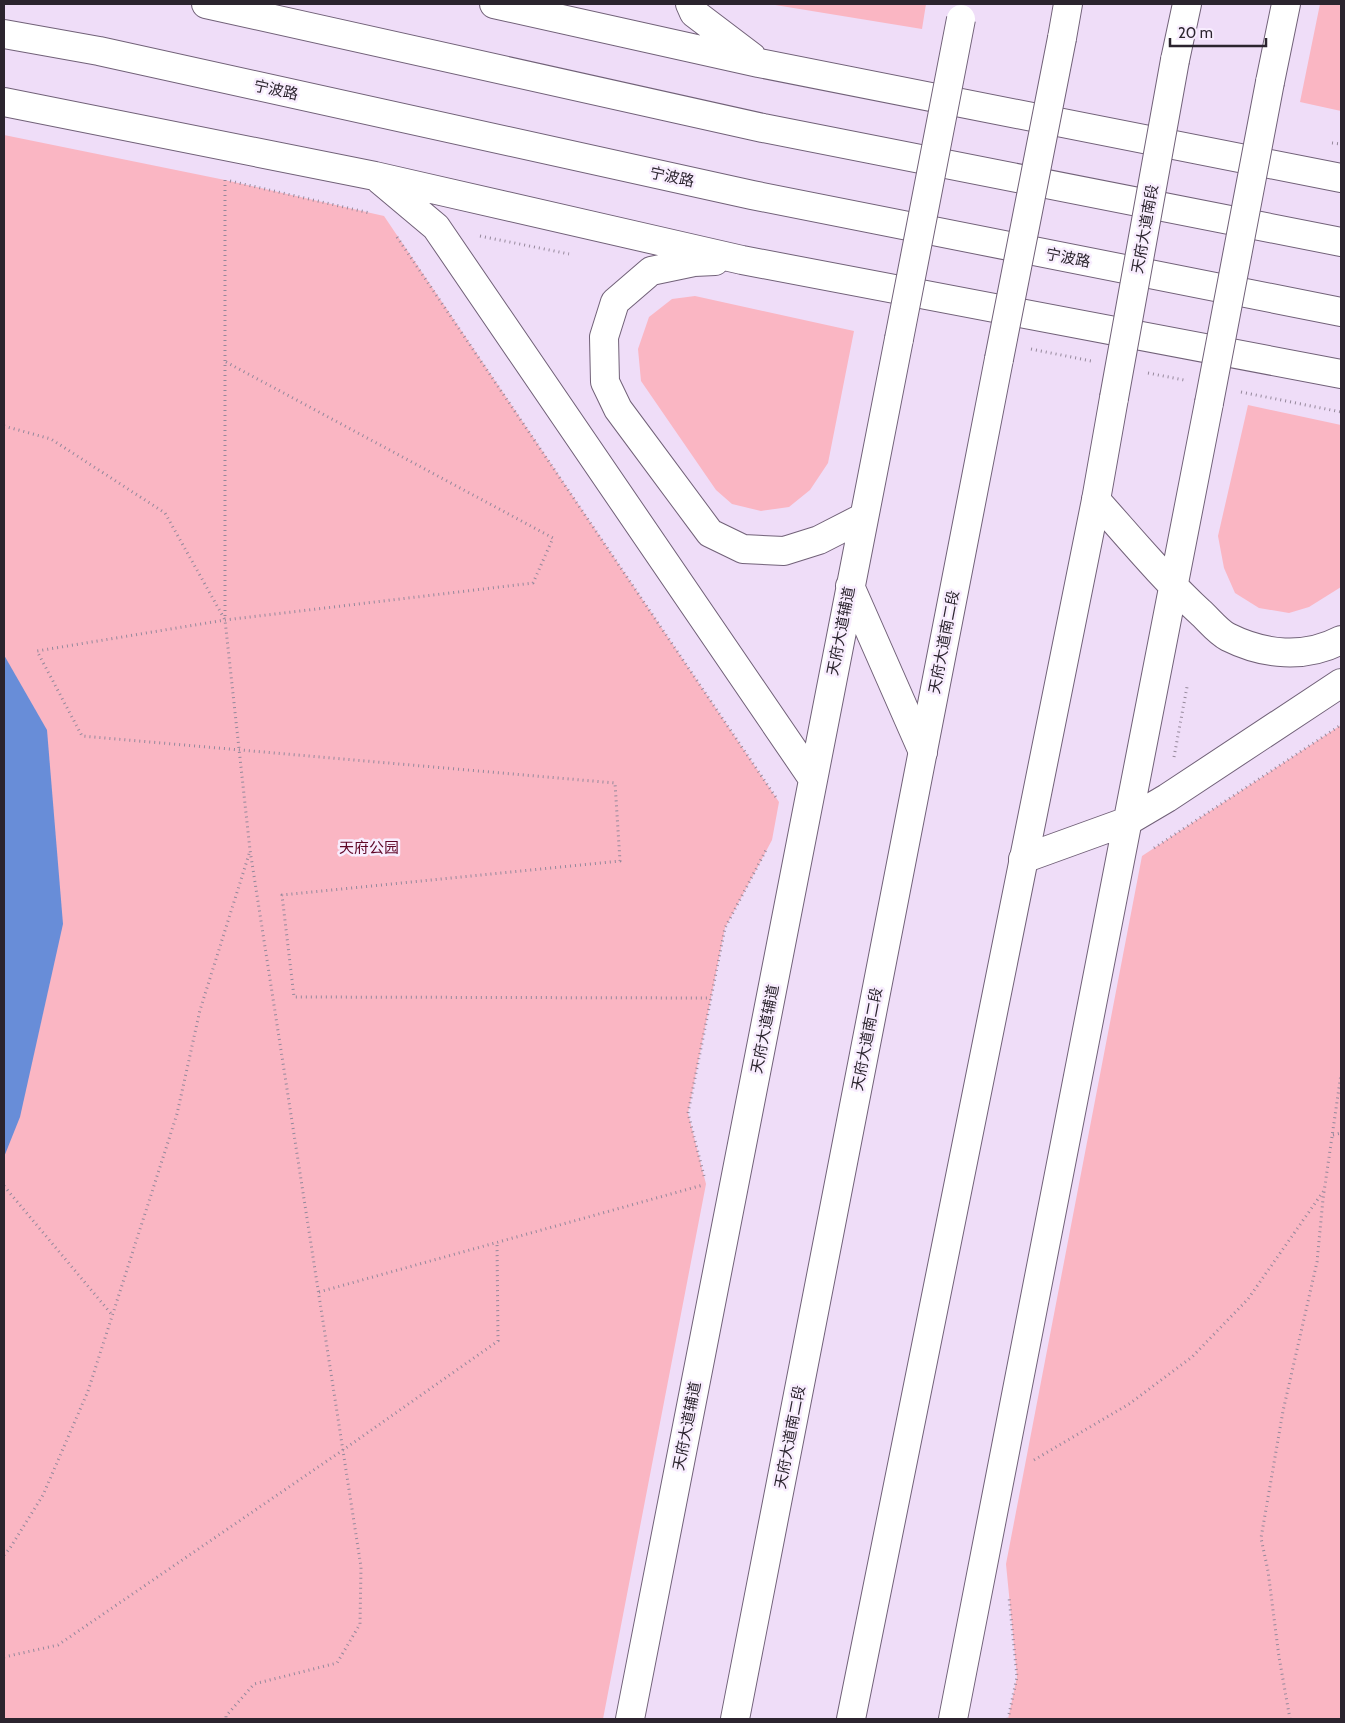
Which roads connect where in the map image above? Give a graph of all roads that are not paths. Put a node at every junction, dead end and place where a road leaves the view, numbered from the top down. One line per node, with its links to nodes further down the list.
1 (206, 4): 13 (main road)
2 (494, 4): 9 (main road)
3 (690, 4): 9 (main road)
4 (1068, 4): 23 (main road, 天府大道南二段, bridge)
5 (1186, 4): 17 (main road, 天府大道南段, bridge)
6 (1286, 4): 20 (main road, bridge)
7 (962, 11): 18 (main road, 天府大道辅道, bridge)
8 (4, 34): 15 (main road, 宁波路)
9 (759, 63): 12 (main road)
10 (4, 102): 11 (main road)
11 (375, 176): 14 (main road); 24 (main road)
12 (1341, 178)
13 (1341, 242)
14 (742, 260): 16 (main road); 18 (main road)
15 (1341, 312)
16 (1341, 374)
17 (1096, 500): 20 (main road); 26 (main road)
18 (864, 518): 19 (main road, 天府大道辅道)
19 (850, 586): 23 (main road); 24 (main road, 天府大道辅道)
20 (1174, 587): 21 (main road); 25 (main road)
21 (1341, 640)
22 (1341, 683): 25 (main road)
23 (923, 752): 28 (main road, 天府大道南二段)
24 (813, 779): 27 (main road, 天府大道辅道)
25 (1128, 821): 26 (main road); 30 (main road)
26 (1023, 859): 29 (main road)
27 (630, 1719)
28 (735, 1719)
29 (851, 1719)
30 (953, 1719)

